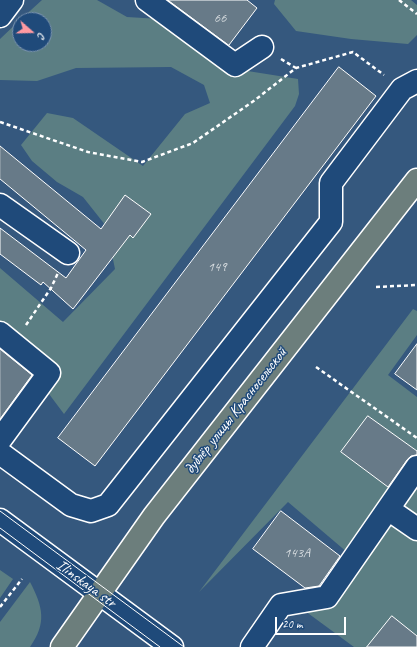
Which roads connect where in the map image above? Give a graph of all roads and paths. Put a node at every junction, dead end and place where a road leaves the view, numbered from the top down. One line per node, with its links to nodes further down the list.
1 (12, 0): 5 (street)
2 (147, 0): 6 (street)
3 (399, 0): 4 (path)
4 (417, 14)
5 (0, 16)
6 (262, 47)
7 (410, 85): 8 (path); 18 (street)
8 (0, 122)
9 (417, 180): 24 (main road, дублёр улицы Красносельской)
10 (0, 205): 11 (street)
11 (68, 253): 14 (path)
12 (417, 285): 13 (path)
13 (376, 287)
14 (7, 338): 17 (street)
15 (316, 367): 16 (path)
16 (417, 438)
17 (0, 440)
18 (0, 453)
19 (417, 467): 20 (street)
20 (388, 509): 22 (street); 28 (street)
21 (0, 520): 24 (street, Ilinskaya str)
22 (417, 528)
23 (22, 579): 25 (path)
24 (100, 594): 26 (main road, дублёр улицы Красносельской); 27 (street, Ilinskaya str)
25 (0, 607)
26 (62, 647)
27 (172, 647)
28 (252, 647)

